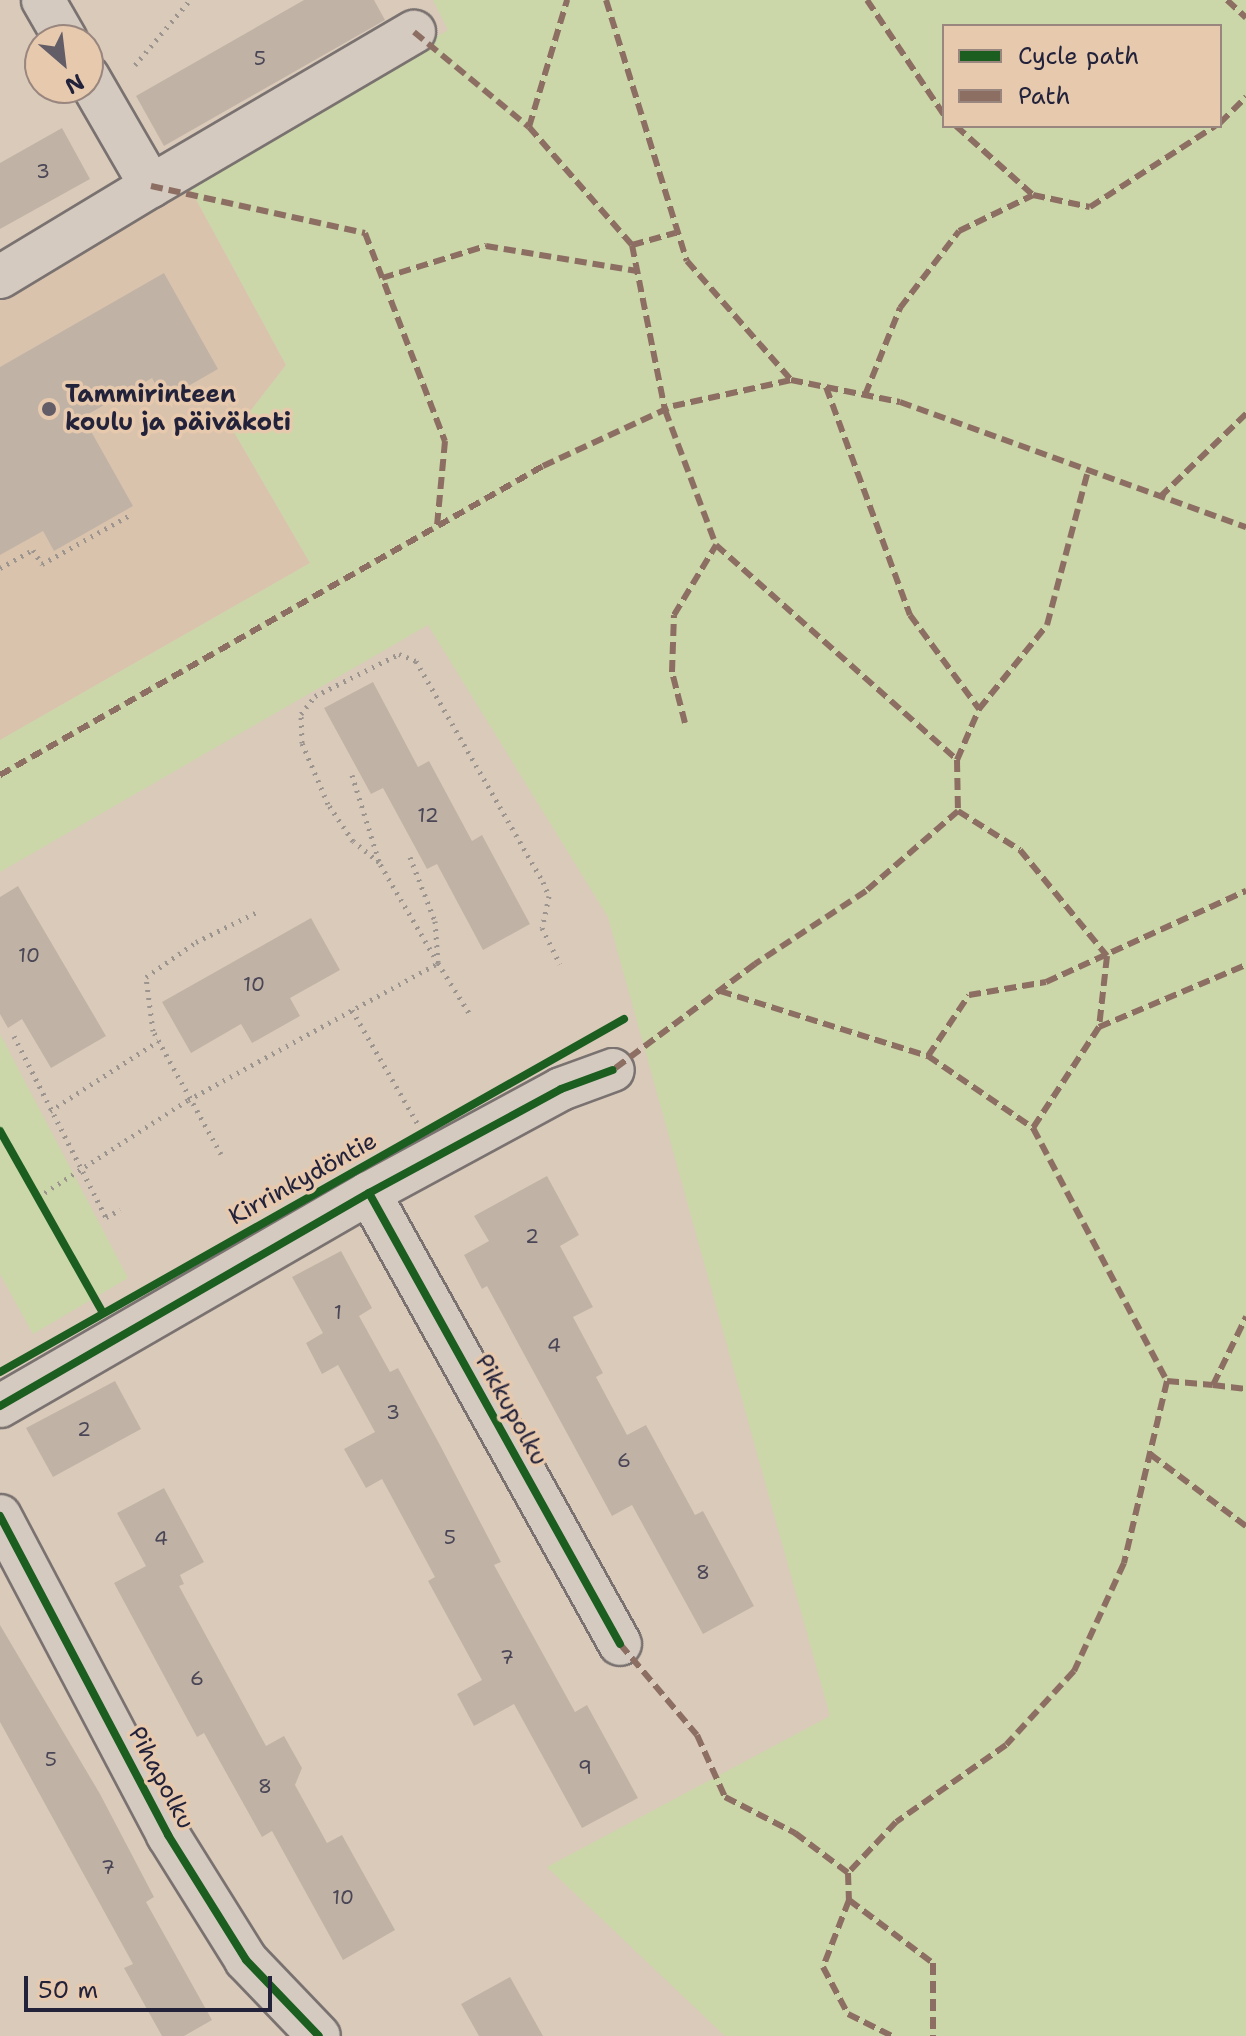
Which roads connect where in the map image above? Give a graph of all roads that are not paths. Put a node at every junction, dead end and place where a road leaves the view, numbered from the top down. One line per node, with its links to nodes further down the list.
1 (43, 0): 2 (street)
2 (57, 24)
3 (414, 32): 5 (street)
4 (104, 104): 5 (street)
5 (151, 186): 6 (street)
6 (0, 277)
7 (613, 1070): 8 (street, Kirrinkydöntie)
8 (369, 1193): 9 (street, Kirrinkydöntie); 11 (street, Pikkupolku)
9 (0, 1406)
10 (0, 1516): 12 (street, Pihapolku)
11 (620, 1644)
12 (319, 2036)

